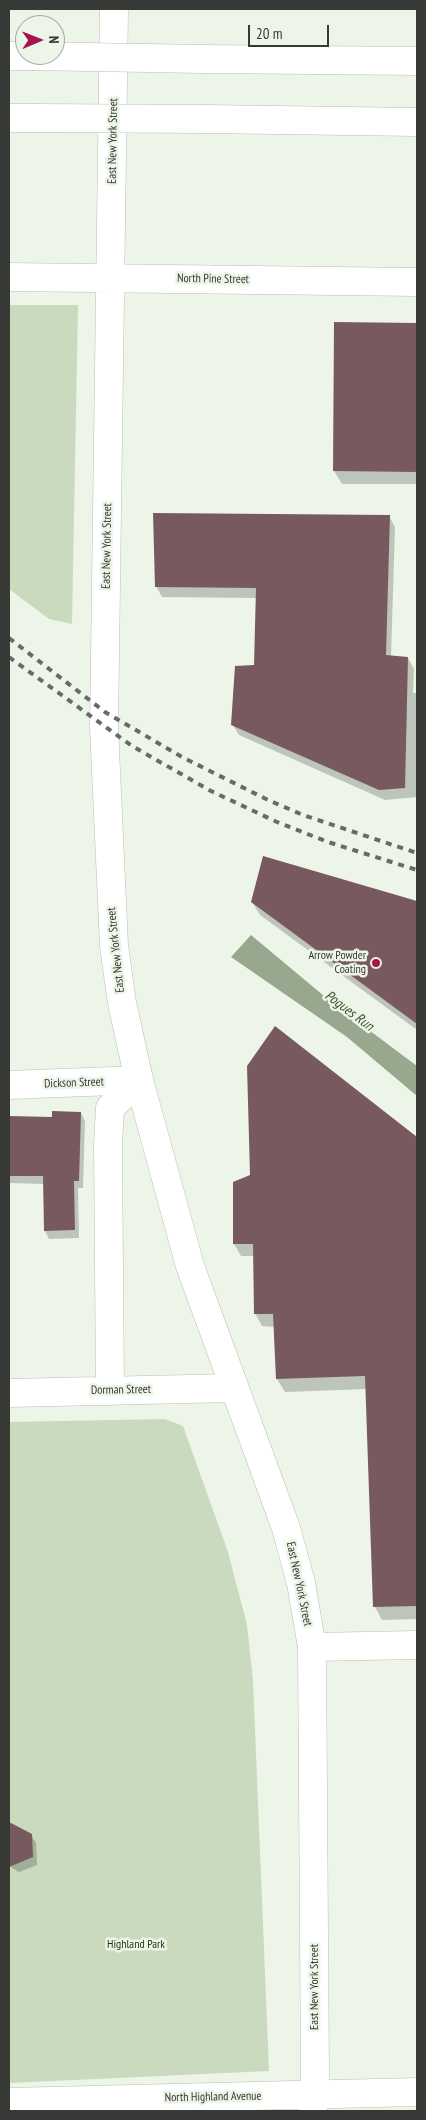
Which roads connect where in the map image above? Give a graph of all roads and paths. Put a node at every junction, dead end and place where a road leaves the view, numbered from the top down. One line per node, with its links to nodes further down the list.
1 (114, 9): 7 (main road, East New York Street)
2 (65, 57): 3 (main road, bridge)
3 (417, 61)
4 (21, 118): 5 (main road, bridge)
5 (417, 122)
6 (9, 277): 7 (main road, North Pine Street)
7 (111, 279): 8 (main road, North Pine Street); 9 (main road, East New York Street)
8 (417, 282)
9 (139, 1080): 10 (main road, Dickson Street); 11 (main road, East New York Street); 12 (main road)
10 (9, 1085)
11 (234, 1388): 12 (main road, Dorman Street); 15 (main road, East New York Street)
12 (110, 1391): 13 (main road, Dorman Street)
13 (9, 1393)
14 (417, 1645): 15 (main road)
15 (312, 1646): 18 (main road, East New York Street)
16 (417, 2092): 18 (main road, North Highland Avenue)
17 (9, 2102): 18 (main road, North Highland Avenue)
18 (313, 2103)

